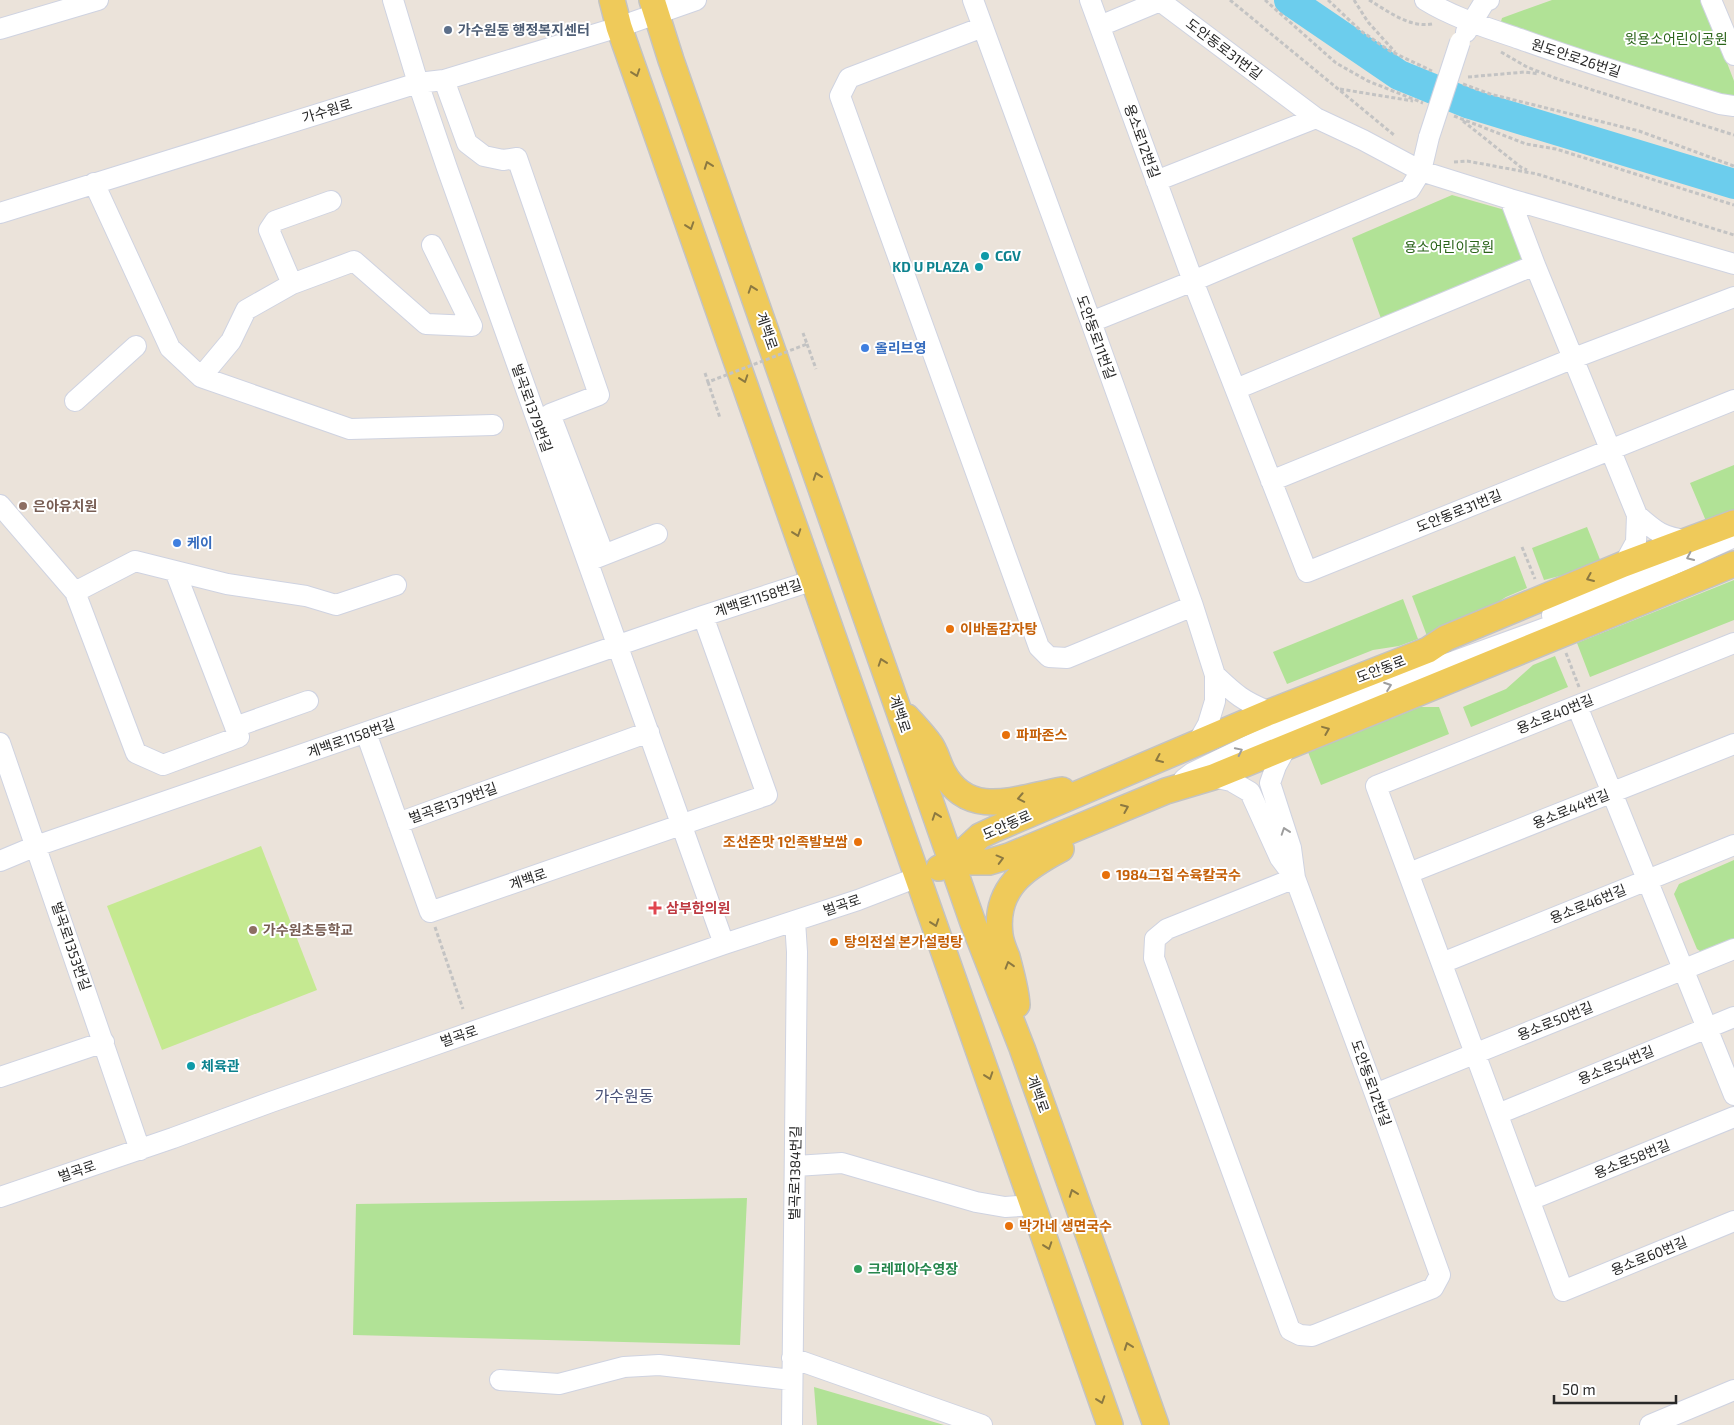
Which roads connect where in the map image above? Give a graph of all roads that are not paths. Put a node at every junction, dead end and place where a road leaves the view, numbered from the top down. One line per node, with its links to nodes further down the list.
1 (98, 0): 15 (street)
2 (393, 0): 18 (street, 벌곡로1379번길)
3 (612, 0): 13 (main road)
4 (696, 0): 10 (street, 가수원로)
5 (973, 0): 14 (street, 도안동로11번길)
6 (1090, 0): 12 (street, 용소로12번길)
7 (1425, 0): 11 (street, 원도안로26번길)
8 (1489, 0): 11 (street)
9 (1711, 0): 16 (street)
10 (654, 7): 13 (street, 가수원로); 66 (main road, 계백로, one-way to 10)
11 (1480, 25): 19 (street, 원도안로26번길); 21 (street, bridge)
12 (1100, 26): 20 (street, 도안동로31번길); 22 (street, 용소로12번길)
13 (619, 27): 17 (street, 가수원로); 54 (main road, one-way to 54)
14 (983, 27): 33 (street, 도안동로11번길); 58 (street)
15 (0, 29)
16 (1734, 55)
17 (444, 80): 18 (street, 가수원로); 49 (street)
18 (418, 83): 23 (street, 가수원로); 49 (street, 벌곡로1379번길)
19 (1732, 106)
20 (1316, 118): 21 (street, 도안동로31번길); 22 (street)
21 (1421, 170): 24 (street, 도안동로31번길); 30 (street)
22 (1156, 181): 30 (street, 용소로12번길)
23 (94, 183): 26 (street, 가수원로); 36 (street)
24 (1510, 199): 28 (street, 도안동로31번길); 29 (street)
25 (331, 201): 31 (street)
26 (0, 213)
27 (432, 245): 31 (street)
28 (1734, 264)
29 (1535, 265): 35 (street); 37 (street)
30 (1193, 281): 33 (street); 37 (street, 용소로12번길)
31 (292, 284): 36 (street)
32 (1734, 297): 35 (street)
33 (1091, 322): 58 (street, 도안동로11번길)
34 (136, 346): 39 (street)
35 (1574, 358): 41 (street); 42 (street)
36 (201, 377): 40 (street)
37 (1236, 389): 42 (street, 용소로12번길)
38 (1734, 400): 41 (street, 도안동로31번길)
39 (74, 401)
40 (493, 425)
41 (1610, 450): 44 (street); 53 (street, 도안동로31번길)
42 (1271, 481): 53 (street, 용소로12번길)
43 (0, 505): 56 (street)
44 (1637, 515): 48 (street); 50 (street)
45 (1734, 523): 48 (main road, 도안동로)
46 (657, 534): 49 (street)
47 (1734, 536): 62 (street, one-way to 62)
48 (1688, 540): 50 (main road, 도안동로)
49 (596, 558): 61 (street, 벌곡로1379번길)
50 (1624, 564): 62 (main road, 도안동로, one-way to 62)
51 (1734, 564): 57 (main road, 도안동로)
52 (175, 571): 55 (street); 56 (street); 68 (street)
53 (1307, 572)
54 (814, 580): 59 (street, 계백로1158번길); 88 (main road)
55 (396, 585)
56 (75, 592): 68 (street)
57 (1634, 603): 74 (main road, 도안동로, one-way to 57); 77 (street, one-way to 57)
58 (1193, 606): 63 (street, 도안동로11번길)
59 (703, 616): 61 (street, 계백로1158번길); 79 (street, 계백로1158번길)
60 (1734, 643): 64 (street, 용소로40번길)
61 (618, 645): 69 (street, 벌곡로1379번길); 70 (street, 계백로1158번길)
62 (1431, 649): 67 (main road, 도안동로)
63 (1215, 675): 67 (street); 71 (street)
64 (1579, 698): 78 (street); 87 (street, 용소로40번길)
65 (308, 700): 68 (street)
66 (898, 708): 76 (main road, one-way to 66); 86 (main road, 계백로, one-way to 66)
67 (1270, 712): 71 (main road, 도안동로)
68 (235, 726)
69 (649, 732): 80 (street, 벌곡로1379번길); 82 (street, 벌곡로1379번길)
70 (366, 733): 80 (street); 84 (street, 계백로1158번길)
71 (1198, 742): 76 (main road, 도안동로, one-way to 76)
72 (0, 743): 84 (street, 벌곡로1353번길)
73 (1734, 744): 78 (street, 용소로44번길)
74 (1286, 746): 75 (main road, 도안동로); 89 (street, one-way to 74)
75 (1213, 777): 77 (main road, 도안동로); 89 (street)
76 (1104, 784): 86 (main road, 도안동로)
77 (1166, 791): 81 (main road, 도안동로, one-way to 77)
78 (1612, 792): 87 (street, 용소로44번길); 90 (street)
79 (767, 795): 82 (street, 계백로)
80 (398, 823): 82 (street, 계백로)
81 (1085, 825): 86 (main road, 도안동로, one-way to 81); 99 (main road, one-way to 81)
82 (682, 826): 92 (street, 벌곡로1379번길)
83 (1734, 845): 90 (street, 용소로46번길)
84 (36, 846): 85 (street, 계백로1158번길); 98 (street, 벌곡로1353번길)
85 (0, 861)
86 (952, 862): 88 (main road); 99 (main road, 계백로)
87 (1409, 873): 94 (street)
88 (918, 877): 91 (street, 벌곡로); 110 (main road, one-way to 110)
89 (1295, 878): 102 (street, 도안동로12번길); 102 (street, 도안동로12번길)
90 (1647, 880): 94 (street, 용소로46번길); 95 (street)
91 (795, 921): 92 (street, 벌곡로); 107 (street, 벌곡로1384번길)
92 (724, 944): 106 (street, 벌곡로)
93 (1734, 949): 95 (street, 용소로50번길)
94 (1442, 963): 100 (street)
95 (1683, 970): 97 (street); 100 (street, 용소로50번길)
96 (1734, 1017): 97 (street, 용소로54번길)
97 (1707, 1028): 103 (street); 104 (street, 용소로54번길)
98 (104, 1042): 101 (street); 106 (street, 벌곡로1353번길)
99 (1022, 1048): 119 (main road, 계백로, one-way to 99)
100 (1475, 1054): 102 (street, 용소로50번길); 104 (street)
101 (0, 1076)
102 (1375, 1094)
103 (1734, 1094)
104 (1498, 1114): 109 (street)
105 (1734, 1117): 109 (street, 용소로58번길)
106 (140, 1150): 108 (street, 벌곡로)
107 (796, 1166): 110 (street); 112 (street, 벌곡로1384번길)
108 (0, 1197)
109 (1530, 1200): 111 (street, 용소로60번길)
110 (1034, 1205): 118 (main road, one-way to 118)
111 (1734, 1221)
112 (792, 1358): 114 (street, 벌곡로1384번길); 117 (street)
113 (500, 1380): 114 (street)
114 (792, 1380): 116 (street, 벌곡로1384번길)
115 (1734, 1390): 120 (street)
116 (792, 1425)
117 (982, 1425)
118 (1110, 1425)
119 (1156, 1425)
120 (1650, 1425)

